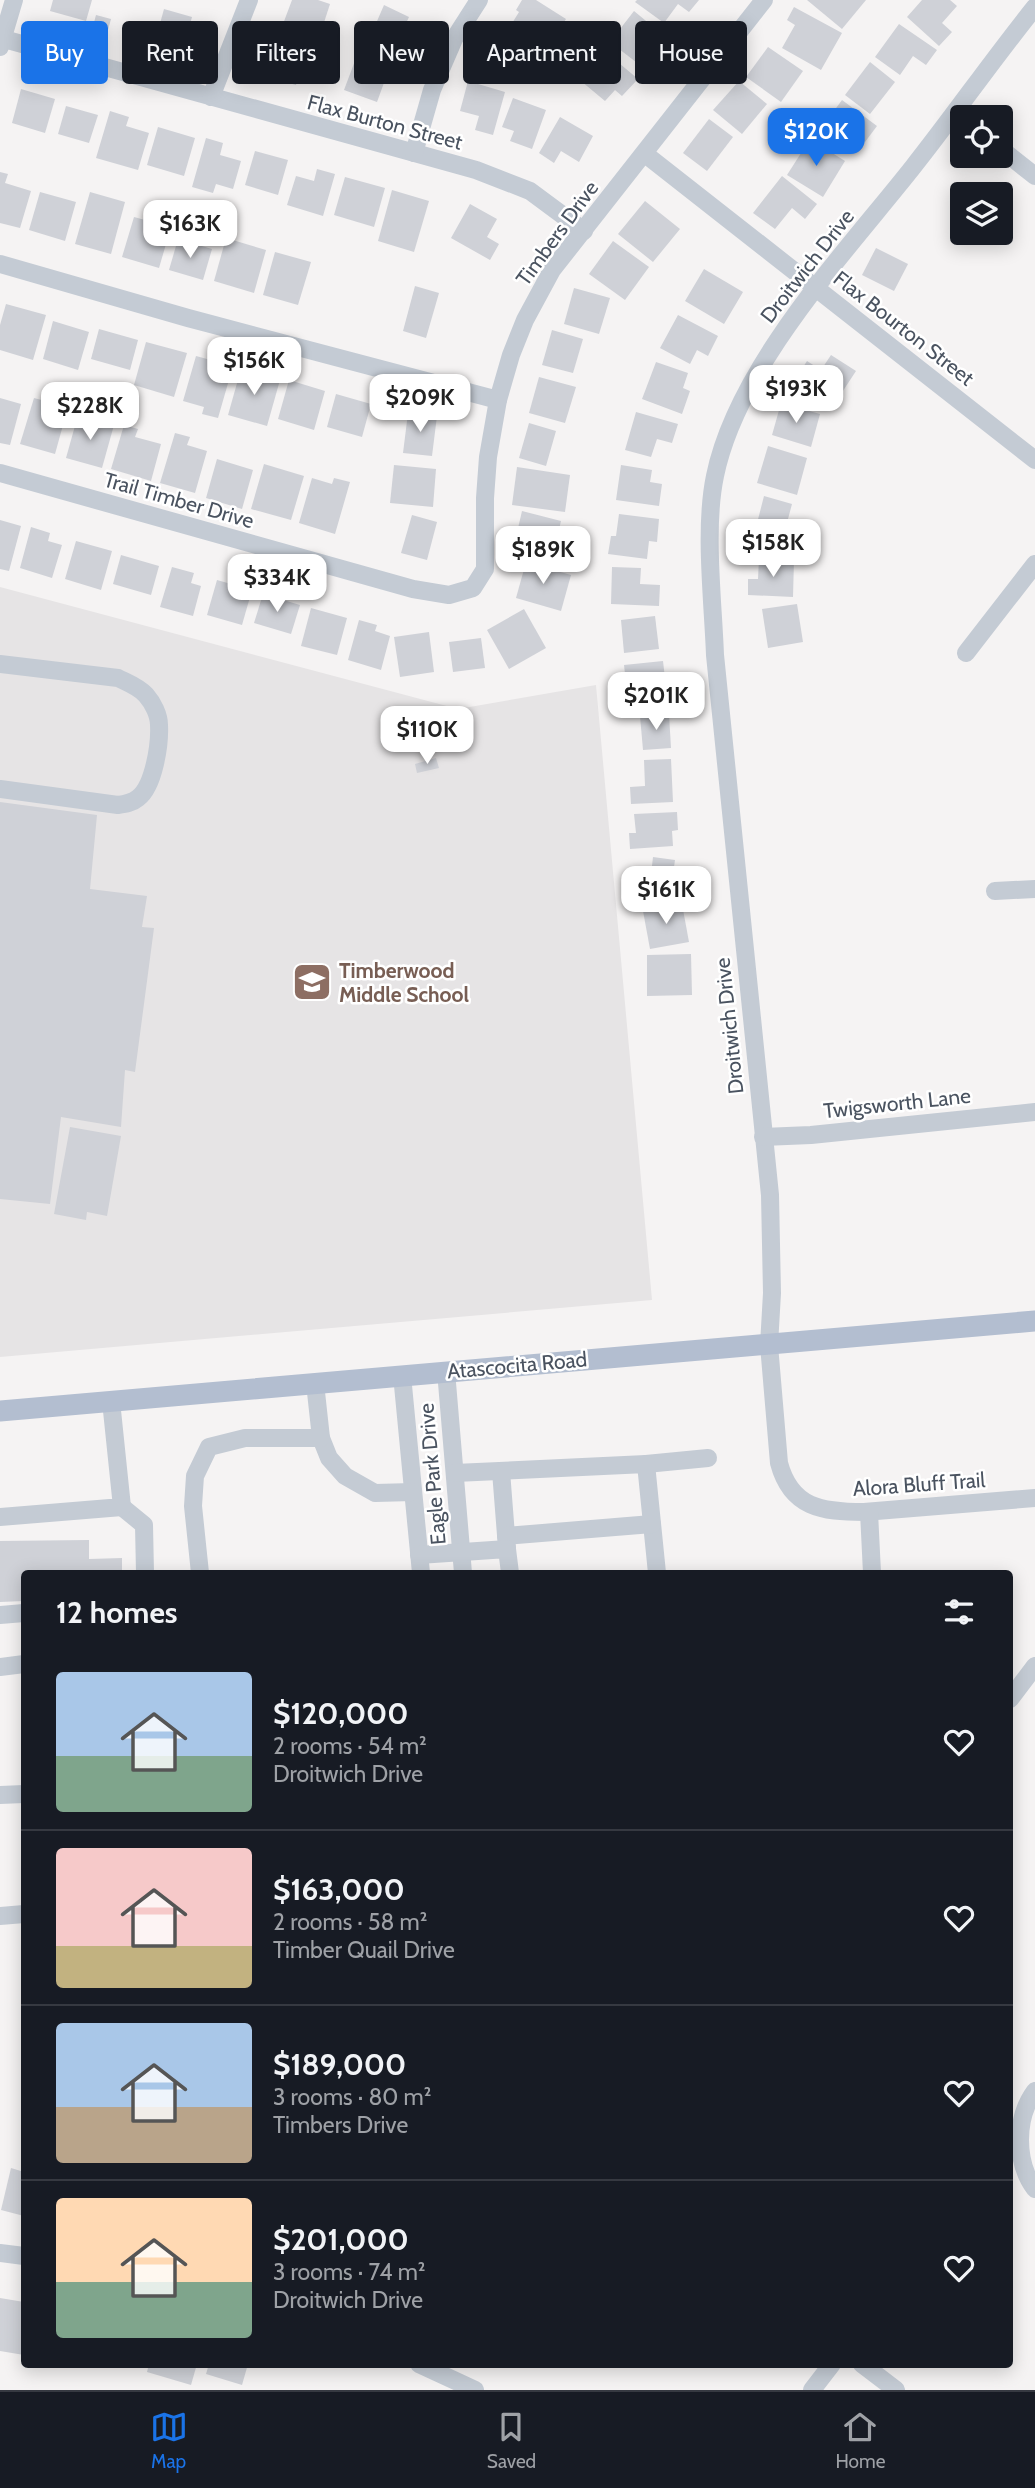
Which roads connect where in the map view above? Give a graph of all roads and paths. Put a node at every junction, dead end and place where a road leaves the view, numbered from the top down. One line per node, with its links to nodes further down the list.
1 (14, 0): 6 (street)
2 (249, 0): 7 (street)
3 (480, 0): 10 (street)
4 (764, 0): 11 (street, Timbers Drive)
5 (1035, 7): 8 (street, Droitwich Drive)
6 (1, 41): 7 (street, Flax Burton Street)
7 (211, 97): 10 (street, Flax Burton Street)
8 (966, 105)
9 (950, 126): 16 (street, Droitwich Drive)
10 (414, 153): 14 (street, Flax Burton Street)
11 (645, 154): 14 (street, Timbers Drive); 16 (street, Flax Bourton Street)
12 (1013, 159): 13 (street)
13 (1035, 176)
14 (584, 231): 17 (street, Timbers Drive)
15 (0, 264): 17 (street)
16 (817, 288): 18 (street, Flax Bourton Street); 28 (street, Droitwich Drive)
17 (498, 400): 21 (street, Timbers Drive)
18 (1035, 460)
19 (0, 473): 21 (street, Trail Timber Drive)
20 (1035, 564): 22 (street)
21 (446, 594)
22 (965, 653)
23 (0, 664): 24 (street)
24 (0, 789)
25 (1035, 889): 26 (street)
26 (995, 891)
27 (1035, 1112): 28 (street, Twigsworth Lane)
28 (762, 1137): 30 (street, Droitwich Drive)
29 (1035, 1321): 30 (main road, Atascocita Road)
30 (769, 1345): 31 (main road, Atascocita Road); 43 (street, Droitwich Drive)
31 (446, 1371): 32 (main road, Atascocita Road); 40 (street, Eagle Park Drive)
32 (402, 1375): 33 (main road, Atascocita Road); 41 (street, Eagle Park Drive)
33 (315, 1383): 34 (main road, Atascocita Road); 36 (street)
34 (111, 1401): 35 (main road, Atascocita Road); 44 (street)
35 (0, 1411)
36 (321, 1438): 41 (street); 52 (street)
37 (708, 1458): 38 (street)
38 (646, 1464): 39 (street); 47 (street)
39 (501, 1471): 40 (street); 48 (street)
40 (455, 1473): 49 (street, Eagle Park Drive)
41 (413, 1492): 50 (street, Eagle Park Drive)
42 (1035, 1498): 45 (street, Alora Bluff Trail)
43 (806, 1503): 45 (street, Alora Bluff Trail)
44 (121, 1507): 46 (street); 51 (street)
45 (869, 1512): 57 (street)
46 (0, 1517)
47 (652, 1524): 48 (street); 56 (street)
48 (507, 1542): 49 (street); 55 (street)
49 (461, 1552): 50 (street); 54 (street, Eagle Park Drive)
50 (419, 1555): 53 (street, Eagle Park Drive)
51 (145, 1570)
52 (200, 1570)
53 (421, 1570)
54 (463, 1570)
55 (510, 1570)
56 (657, 1570)
57 (872, 1570)
58 (21, 1613): 59 (street)
59 (0, 1615)
60 (21, 1664): 61 (street)
61 (0, 1667)
62 (1035, 1667): 63 (street)
63 (1013, 1695)
64 (21, 1794): 65 (street)
65 (0, 1796)
66 (21, 1914): 67 (street)
67 (0, 1916)
68 (1035, 2091): 69 (street)
69 (1035, 2189)
70 (0, 2253): 71 (street)
71 (21, 2256)
72 (428, 2368): 75 (street)
73 (829, 2368): 76 (street)
74 (867, 2368): 77 (street)
75 (475, 2390)
76 (812, 2390)
77 (896, 2390)

